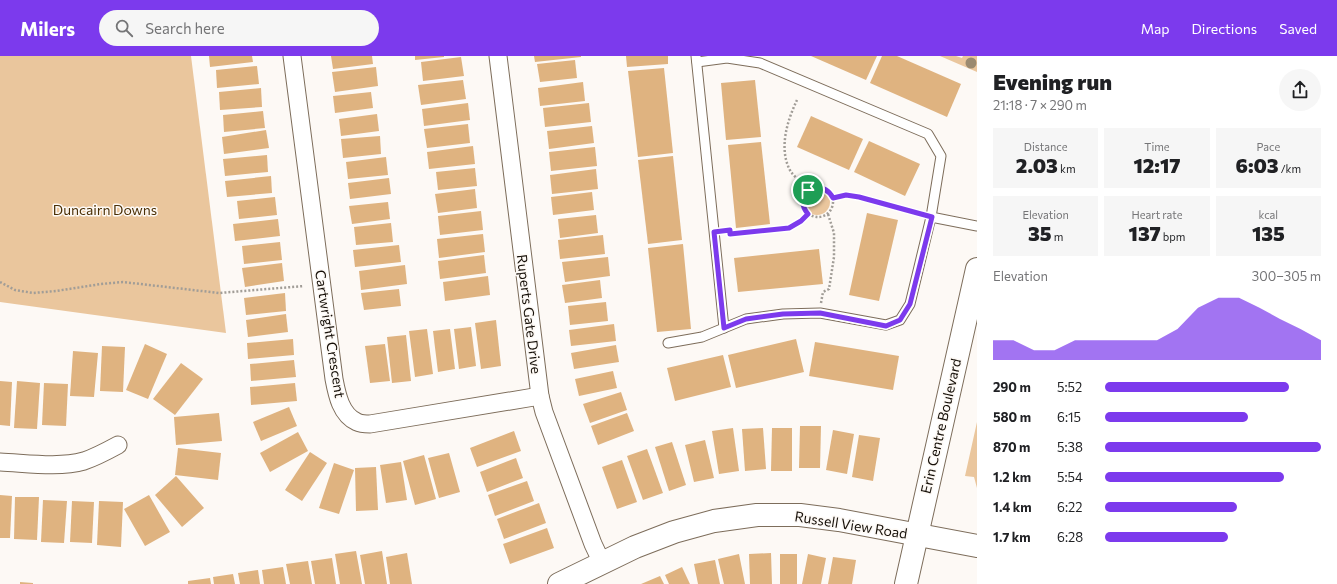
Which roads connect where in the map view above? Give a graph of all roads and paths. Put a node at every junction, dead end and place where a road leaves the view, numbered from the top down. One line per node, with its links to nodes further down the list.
1 (292, 56): 18 (street, Cartwright Crescent)
2 (498, 56): 18 (street, Ruperts Gate Drive)
3 (696, 59): 9 (lane); 11 (lane)
4 (797, 100): 5 (path)
5 (808, 190): 6 (path); 7 (path)
6 (833, 198): 8 (path); 9 (path)
7 (808, 214): 8 (path); 11 (path)
8 (828, 214): 15 (path)
9 (932, 217): 10 (lane); 15 (lane)
10 (977, 226)
11 (714, 232): 16 (lane)
12 (977, 269): 21 (street, Erin Centre Boulevard)
13 (0, 282): 14 (path)
14 (304, 286)
15 (820, 313): 16 (lane)
16 (724, 328): 17 (lane)
17 (668, 342)
18 (540, 396): 23 (street, Ruperts Gate Drive)
19 (118, 445): 20 (street)
20 (0, 462)
21 (917, 535): 22 (street, Russell View Road); 23 (street, Russell View Road); 25 (street, Erin Centre Boulevard)
22 (977, 546)
23 (602, 563): 24 (street, Russell View Road)
24 (559, 584)
25 (906, 584)

